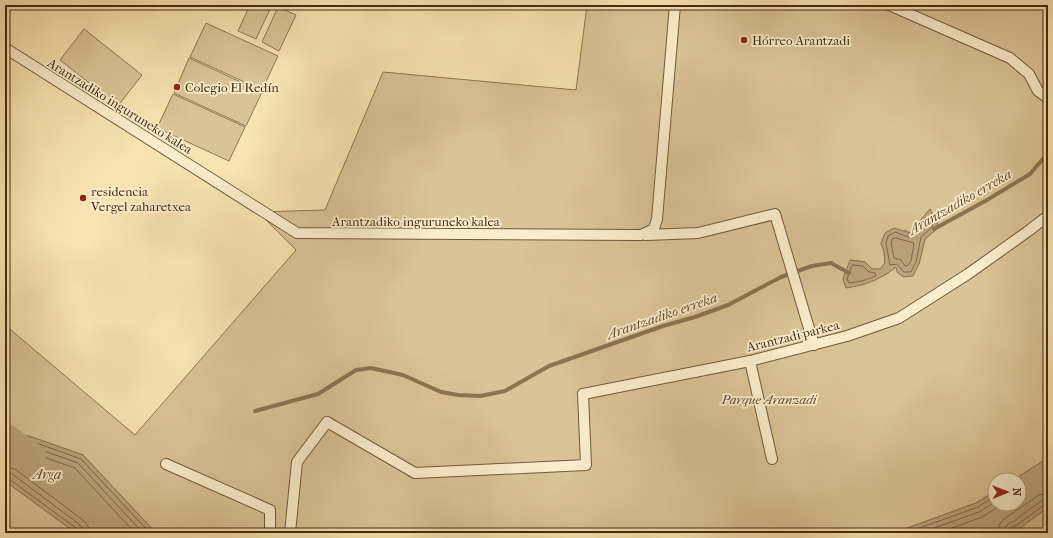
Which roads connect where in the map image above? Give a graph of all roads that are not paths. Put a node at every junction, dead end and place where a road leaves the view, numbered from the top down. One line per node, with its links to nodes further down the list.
1 (675, 5): 6 (street)
2 (889, 5): 4 (street)
3 (5, 48): 6 (street, Arantzadiko inguruneko kalea)
4 (1048, 98)
5 (1048, 216): 7 (street, Arantzadi parkea)
6 (641, 235): 7 (street, Arantzadiko inguruneko kalea)
7 (814, 345): 8 (street, Arantzadi parkea)
8 (750, 361): 9 (street); 12 (street, Arantzadi parkea)
9 (772, 459)
10 (166, 464): 11 (street)
11 (270, 533)
12 (290, 533)

